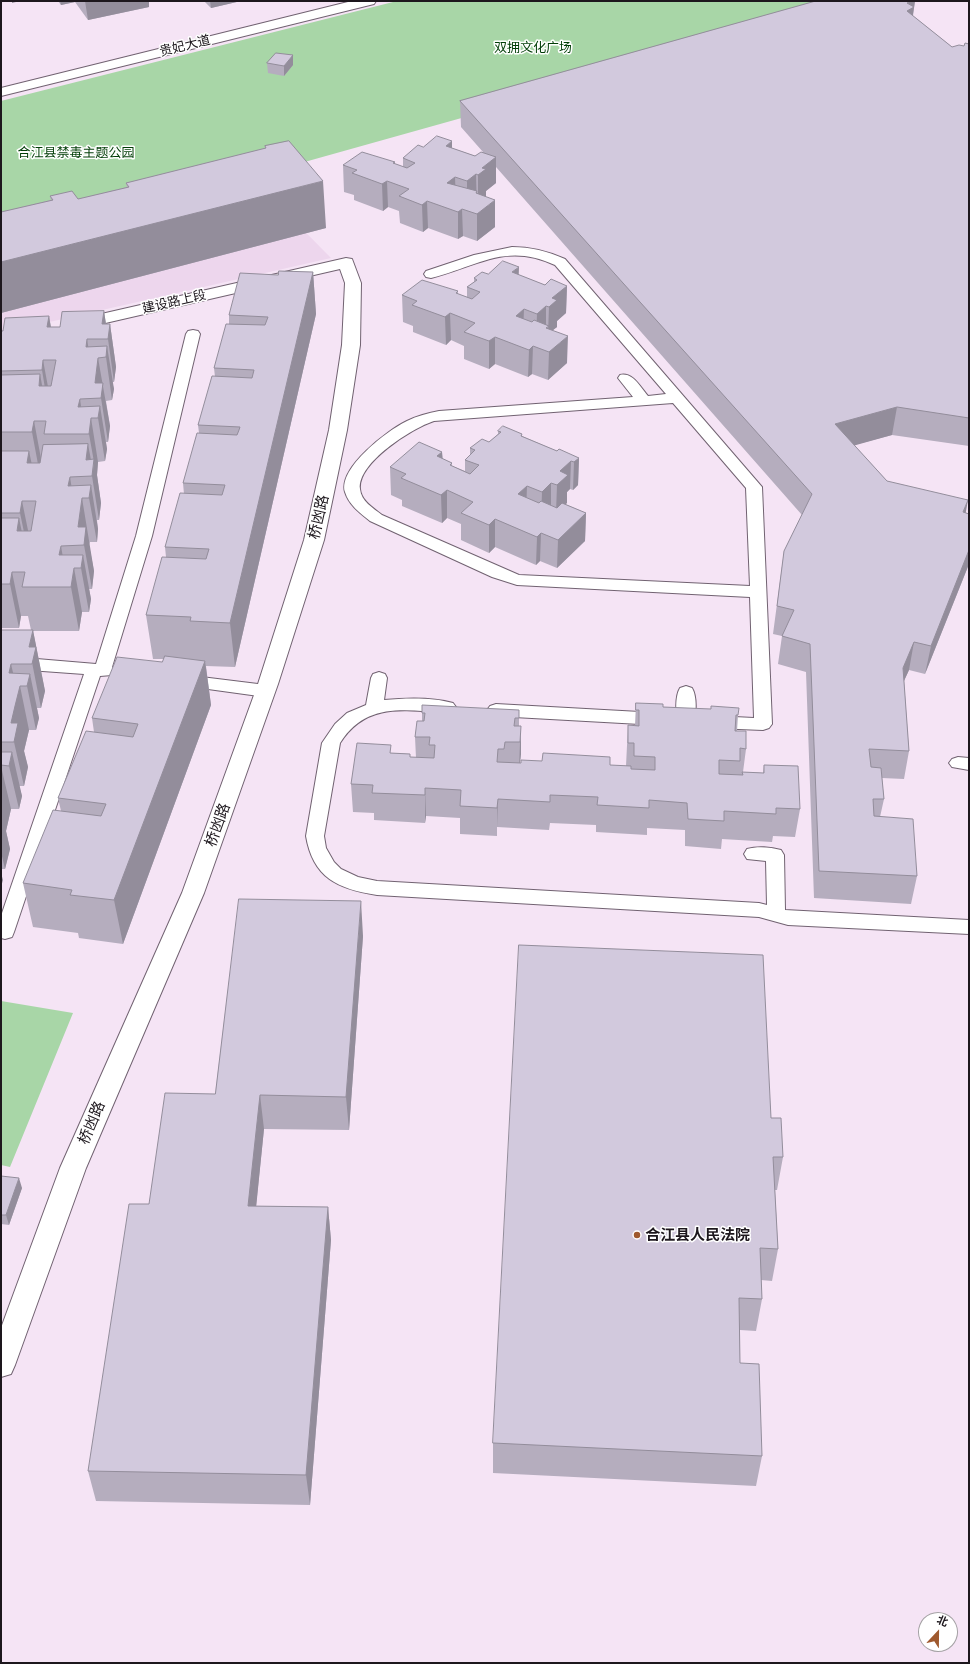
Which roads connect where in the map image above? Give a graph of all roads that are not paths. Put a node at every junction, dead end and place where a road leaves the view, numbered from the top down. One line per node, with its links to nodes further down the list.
1 (369, 1): 2 (street, 贵妃大道)
2 (1, 92)
3 (346, 263): 5 (street, 建设路上段); 16 (street, 桥凼路)
4 (431, 274): 8 (lane)
5 (62, 328)
6 (193, 334): 12 (lane)
7 (625, 378): 9 (lane)
8 (678, 398): 9 (lane); 10 (lane)
9 (644, 400): 10 (lane)
10 (758, 592): 19 (lane)
11 (1, 662): 12 (lane)
12 (98, 670): 13 (lane); 23 (lane)
13 (125, 674)
14 (379, 678): 18 (lane)
15 (172, 679): 16 (lane)
16 (266, 691): 24 (street, 桥凼路)
17 (686, 692): 19 (lane)
18 (374, 708): 19 (lane); 21 (lane)
19 (686, 720)
20 (753, 854): 21 (lane)
21 (776, 914): 22 (lane)
22 (969, 927)
23 (5, 932)
24 (1, 1365)

